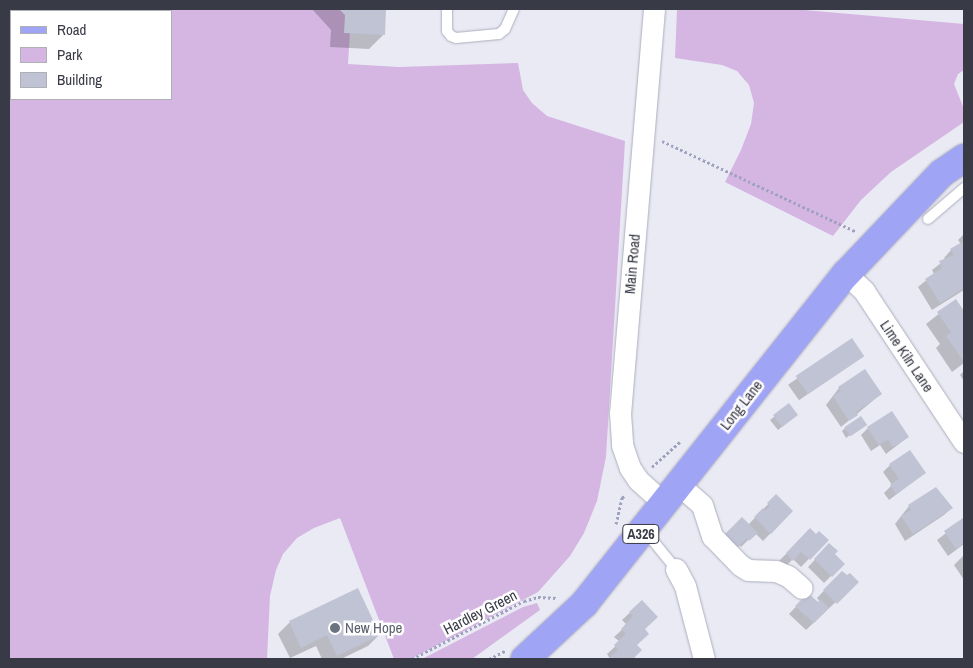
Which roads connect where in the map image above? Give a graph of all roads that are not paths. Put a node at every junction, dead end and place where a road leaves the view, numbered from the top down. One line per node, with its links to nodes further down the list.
1 (447, 9): 2 (lane)
2 (514, 9)
3 (654, 9): 9 (street, Main Road)
4 (964, 158): 7 (main road, Long Lane / A326)
5 (964, 188): 6 (lane)
6 (928, 219)
7 (846, 274): 8 (street, Lime Kiln Lane); 9 (main road, Long Lane / A326)
8 (964, 442)
9 (672, 495): 10 (main road, Long Lane / A326); 12 (street, Main Road)
10 (644, 530): 11 (lane); 14 (main road, Long Lane / A326)
11 (676, 568): 13 (street)
12 (802, 588)
13 (698, 657)
14 (524, 659)

